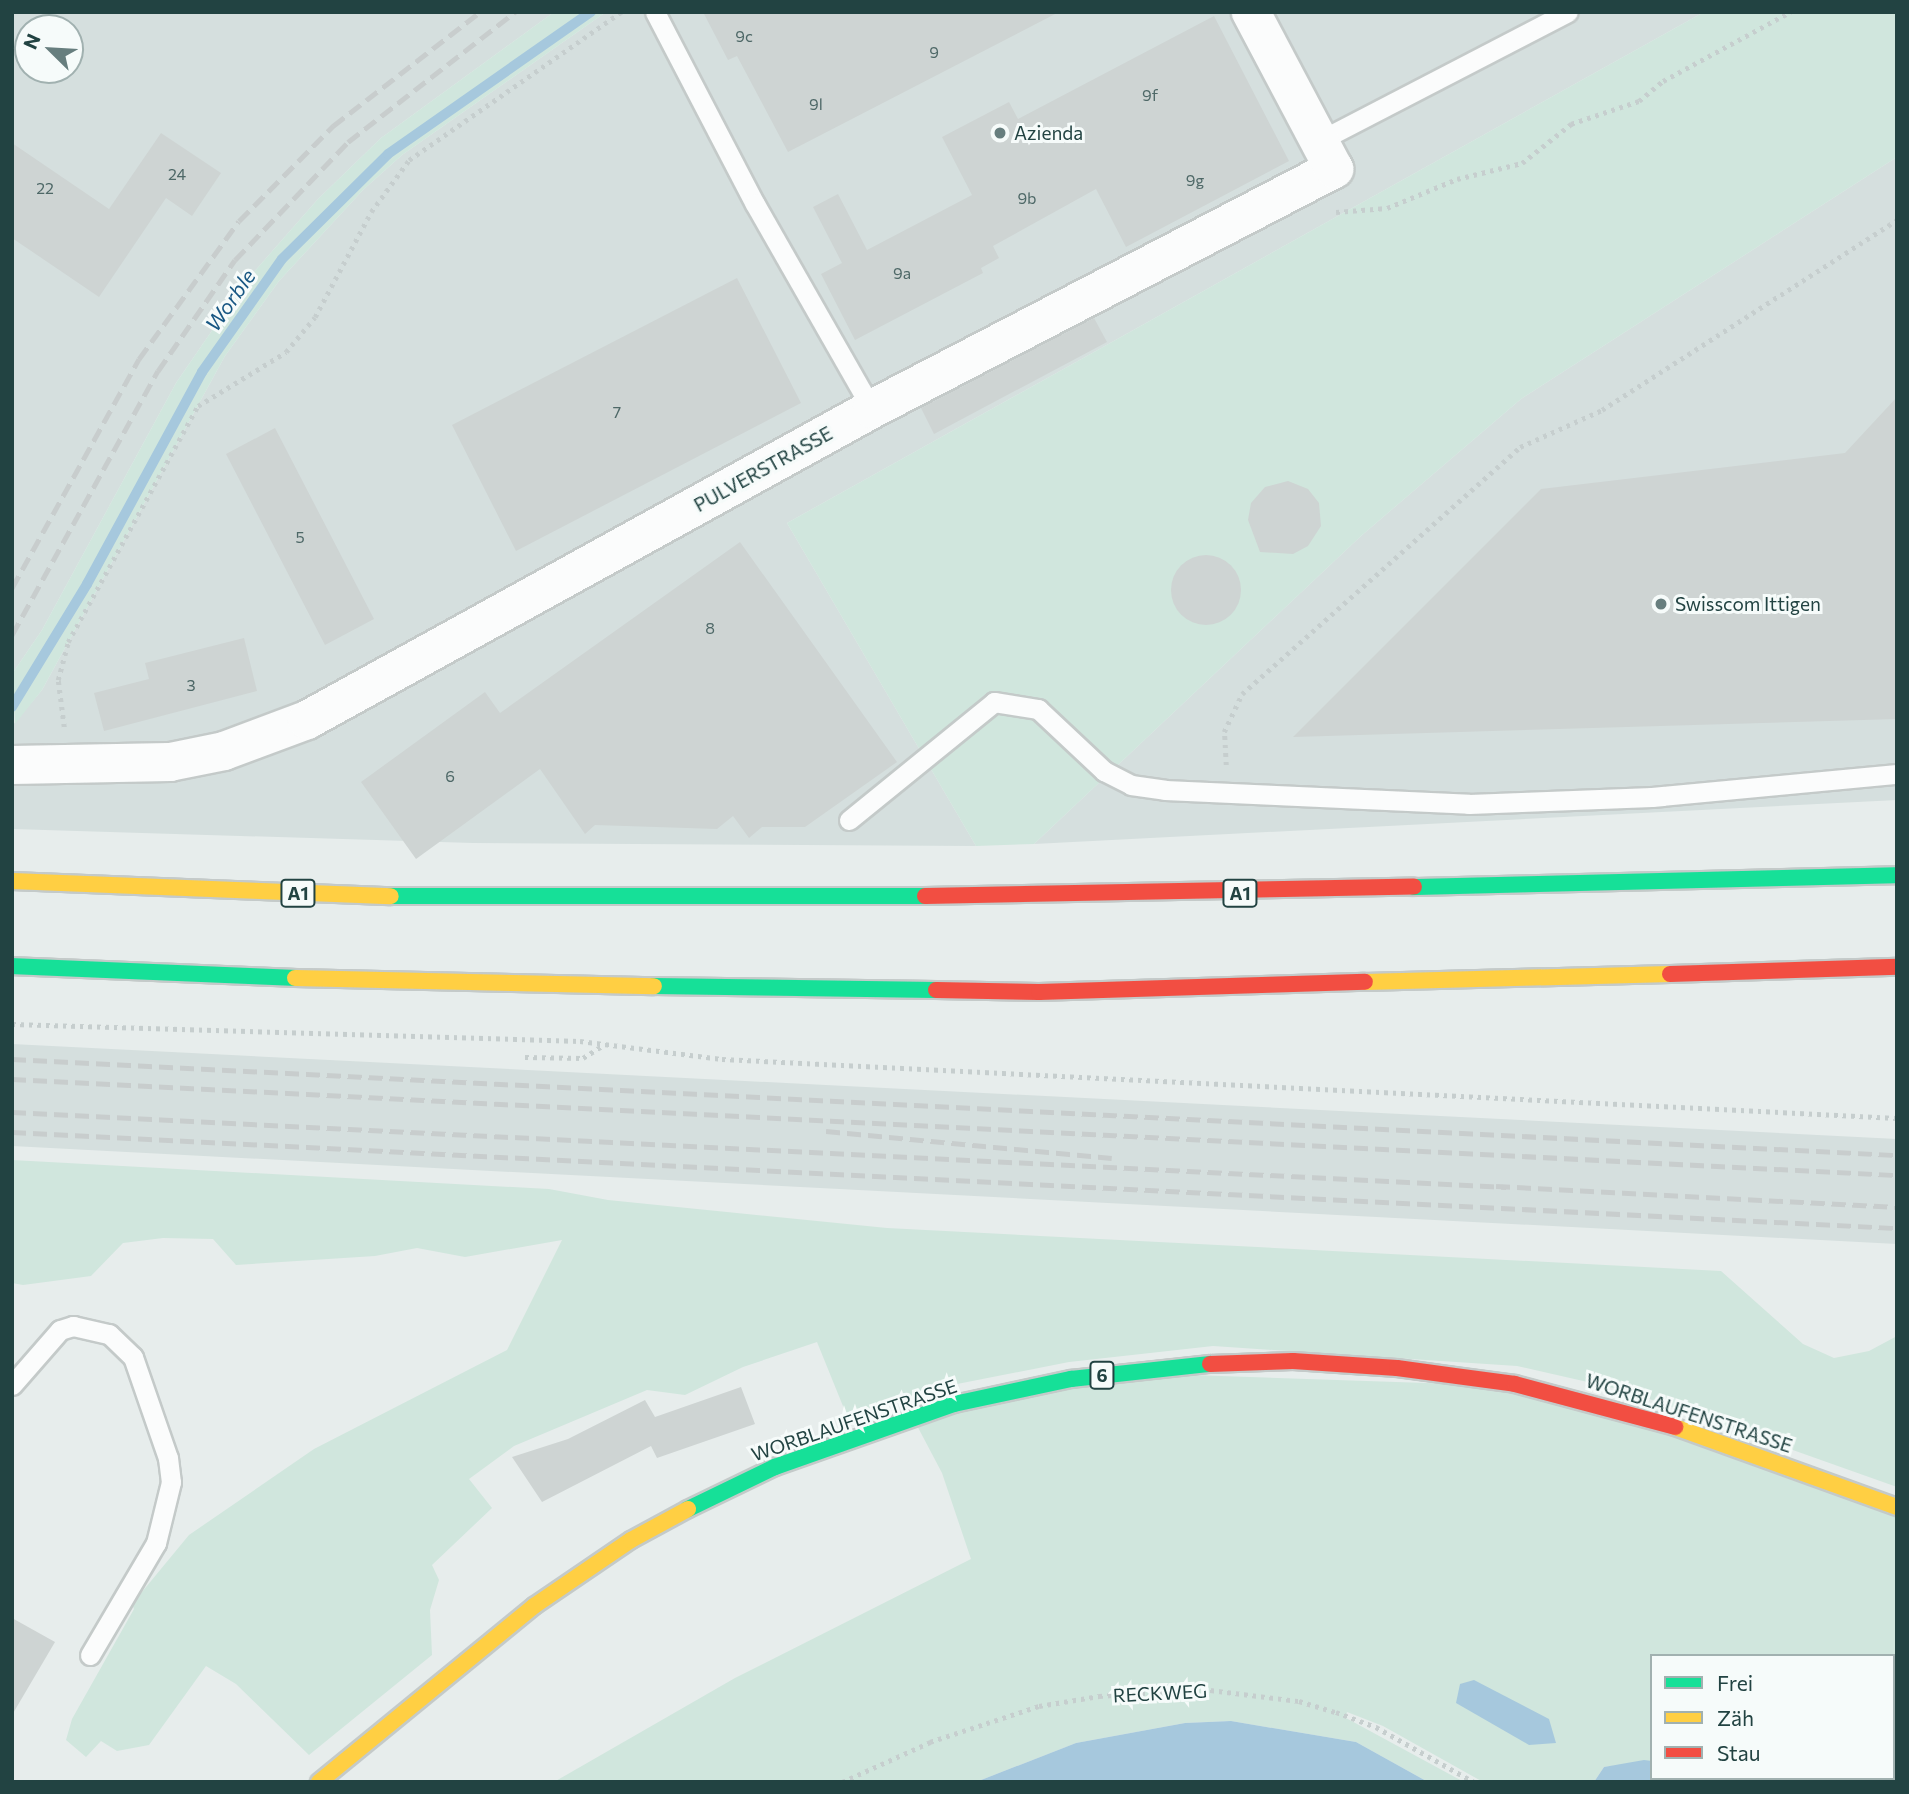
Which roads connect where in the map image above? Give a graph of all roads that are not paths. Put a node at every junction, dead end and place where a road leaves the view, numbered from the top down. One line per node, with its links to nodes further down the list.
1 (655, 12): 5 (lane)
2 (1251, 12): 4 (street, PULVERSTRASSE)
3 (1568, 12): 4 (lane)
4 (1319, 141): 5 (street, PULVERSTRASSE)
5 (872, 409): 6 (street, PULVERSTRASSE)
6 (12, 765)
7 (1897, 774): 8 (lane)
8 (849, 820)
9 (1897, 875): 10 (main road, A1)
10 (12, 881)
11 (12, 966): 12 (main road)
12 (1897, 967)
13 (12, 1385): 15 (lane)
14 (1897, 1507): 16 (main road, WORBLAUFENSTRASSE / 6)
15 (90, 1655)
16 (319, 1782)

